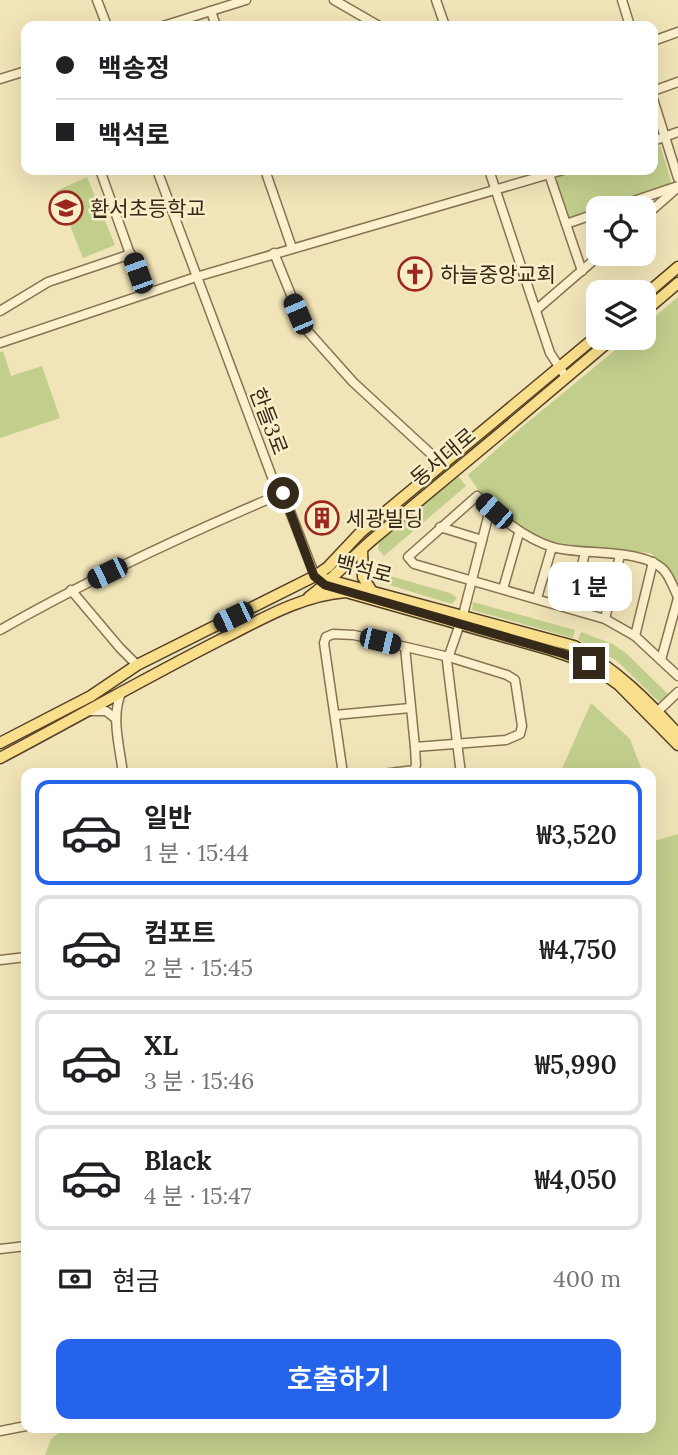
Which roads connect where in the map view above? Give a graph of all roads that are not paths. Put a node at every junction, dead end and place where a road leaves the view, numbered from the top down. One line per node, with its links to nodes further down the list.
1 (97, 0): 7 (street)
2 (246, 0): 6 (street)
3 (334, 0): 10 (street)
4 (436, 0): 11 (street)
5 (622, 0): 12 (street)
6 (211, 11): 8 (street); 9 (street)
7 (105, 21)
8 (179, 21)
9 (214, 21)
10 (370, 21)
11 (443, 21)
12 (628, 21)
13 (678, 33): 14 (street)
14 (658, 39)
15 (21, 73): 16 (street)
16 (0, 79)
17 (678, 82): 18 (street)
18 (658, 89)
19 (658, 115): 21 (street)
20 (678, 132): 21 (street)
21 (665, 137): 22 (street); 29 (street)
22 (658, 139)
23 (102, 175): 38 (street)
24 (159, 175): 42 (street, 한들3로)
25 (267, 175): 36 (street)
26 (491, 175): 31 (street)
27 (546, 175): 31 (street)
28 (549, 175): 35 (street)
29 (678, 178)
30 (678, 187): 32 (street); 33 (street)
31 (496, 190): 36 (street); 47 (street)
32 (650, 196)
33 (656, 206)
34 (586, 217): 35 (street)
35 (566, 224): 41 (street)
36 (292, 248): 37 (street)
37 (274, 253): 42 (street); 54 (street)
38 (131, 254): 45 (street); 48 (street)
39 (588, 266): 41 (street)
40 (678, 267): 44 (main road)
41 (582, 271): 47 (street)
42 (196, 276): 45 (street); 55 (street, 한들3로)
43 (678, 283): 46 (main road)
44 (656, 286)
45 (144, 293): 49 (street)
46 (656, 302)
47 (536, 310): 52 (street)
48 (0, 311)
49 (0, 343)
50 (586, 345): 52 (main road, 동서대로)
51 (599, 350): 53 (main road, 동서대로)
52 (559, 368): 53 (street); 54 (main road, 동서대로)
53 (566, 377): 61 (main road, 동서대로)
54 (443, 465): 65 (main road, 동서대로)
55 (283, 493): 65 (street, 한들3로); 69 (street)
56 (494, 511): 57 (street); 58 (street); 59 (street)
57 (440, 527): 59 (street); 66 (street)
58 (519, 533): 60 (street); 68 (street)
59 (482, 540): 66 (street)
60 (552, 547): 62 (street); 73 (street)
61 (362, 550): 67 (main road, 동서대로); 70 (main road)
62 (586, 553): 63 (street); 75 (street)
63 (621, 555): 64 (street); 77 (street)
64 (653, 562): 72 (street); 79 (street)
65 (314, 576): 67 (main road, 백석로); 83 (main road, 백석로)
66 (472, 580): 68 (street); 76 (street)
67 (328, 583): 70 (main road, 백석로); 71 (main road); 74 (main road, 동서대로)
68 (503, 589): 73 (street)
69 (71, 590): 78 (street); 83 (street)
70 (371, 590): 76 (main road, 백석로)
71 (346, 592): 74 (main road, 백석로); 76 (main road, 백석로)
72 (678, 597): 82 (street)
73 (537, 598): 75 (street)
74 (296, 604): 85 (main road, 백석로)
75 (571, 608): 77 (street)
76 (461, 619): 81 (street); 89 (main road, 백석로); 95 (main road, 백석로)
77 (605, 619): 79 (street)
78 (0, 630)
79 (635, 636): 82 (street)
80 (405, 647): 81 (street); 87 (street); 90 (street)
81 (449, 657): 94 (street); 94 (street)
82 (661, 660): 84 (street)
83 (137, 665): 93 (main road, 백석로)
84 (678, 676)
85 (122, 691): 88 (main road, 백석로); 91 (street)
86 (678, 692): 89 (street)
87 (410, 708): 90 (street); 96 (street)
88 (88, 712): 91 (street); 97 (main road, 백석로)
89 (657, 712): 92 (main road, 백석로)
90 (335, 715): 99 (street)
91 (117, 720): 98 (street)
92 (678, 734)
93 (0, 743)
94 (457, 744): 96 (street); 101 (street)
95 (678, 746)
96 (415, 747): 100 (street)
97 (0, 758)
98 (122, 768)
99 (342, 768)
100 (414, 768)
101 (460, 768)
102 (21, 958): 103 (street)
103 (0, 960)
104 (21, 1246): 105 (street)
105 (0, 1248)
106 (21, 1428): 107 (street)
107 (0, 1431)

